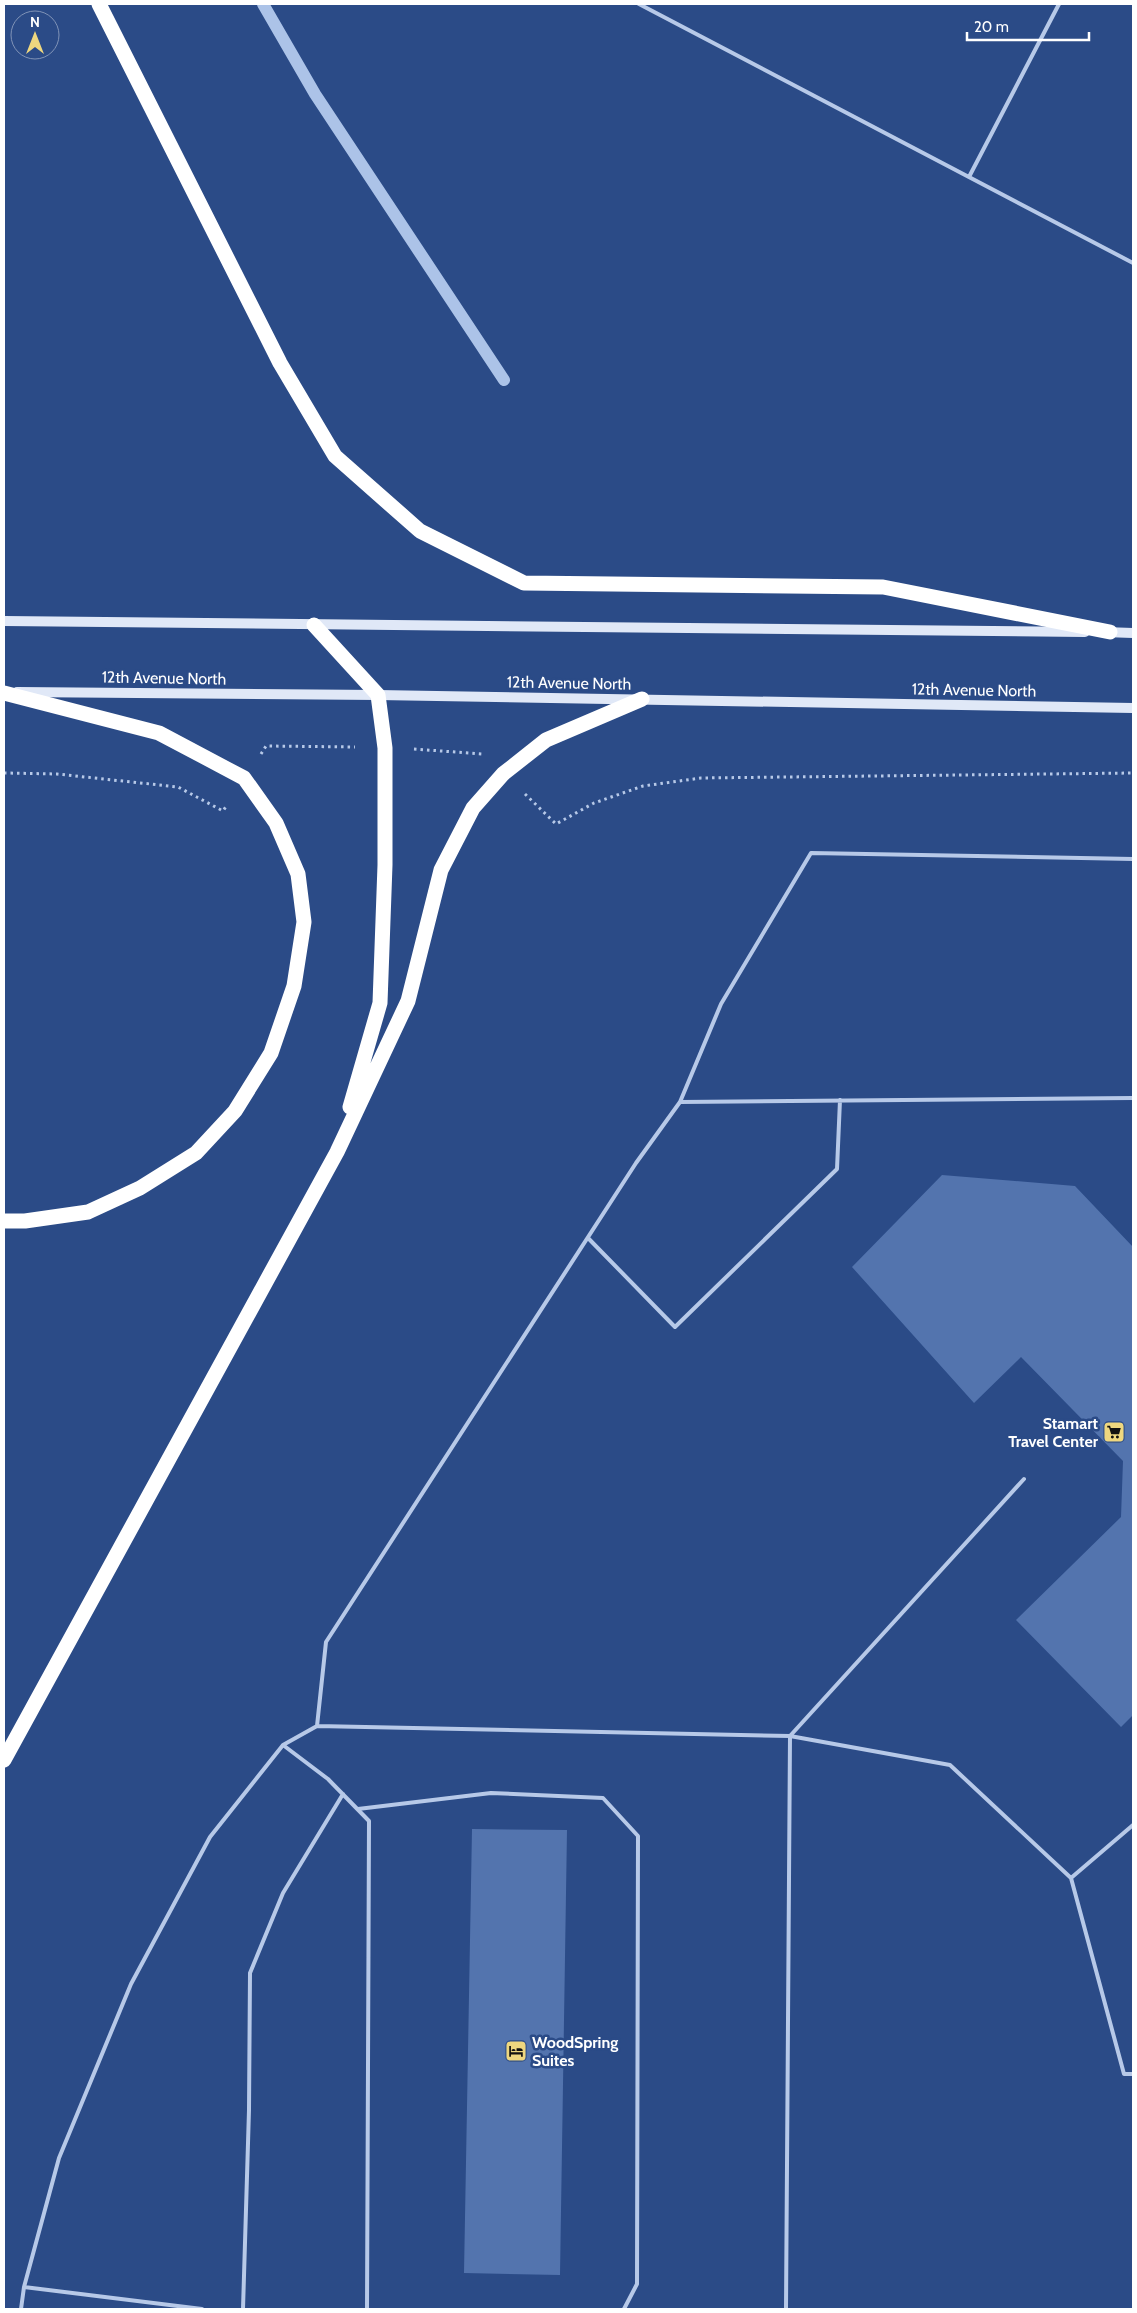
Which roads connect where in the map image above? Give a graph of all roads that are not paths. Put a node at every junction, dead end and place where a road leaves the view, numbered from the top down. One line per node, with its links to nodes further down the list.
1 (99, 4): 8 (highway)
2 (639, 4): 4 (lane)
3 (1059, 4): 4 (lane)
4 (969, 177): 5 (lane)
5 (1133, 263)
6 (4, 621): 7 (main road)
7 (314, 625): 8 (main road); 11 (highway)
8 (1110, 632): 9 (main road)
9 (1133, 632)
10 (4, 692): 11 (main road, 12th Avenue North); 19 (highway)
11 (378, 695): 12 (main road, 12th Avenue North); 18 (highway)
12 (642, 699): 13 (main road, 12th Avenue North); 18 (highway)
13 (1133, 708)
14 (1133, 859): 17 (lane)
15 (1133, 1098): 16 (lane)
16 (840, 1100): 17 (lane); 20 (lane)
17 (680, 1102): 20 (lane)
18 (337, 1152): 25 (highway)
19 (4, 1221)
20 (588, 1238): 22 (lane)
21 (1024, 1479): 23 (lane)
22 (317, 1726): 23 (lane); 24 (lane)
23 (790, 1736): 29 (lane); 37 (lane)
24 (283, 1745): 26 (lane); 31 (lane)
25 (4, 1760)
26 (343, 1794): 27 (lane); 34 (lane)
27 (358, 1810): 35 (lane); 36 (lane)
28 (1133, 1825): 29 (lane)
29 (1071, 1878): 30 (lane)
30 (1133, 2074)
31 (24, 2286): 32 (lane); 33 (lane)
32 (21, 2309)
33 (202, 2309)
34 (243, 2309)
35 (367, 2309)
36 (624, 2309)
37 (786, 2309)

